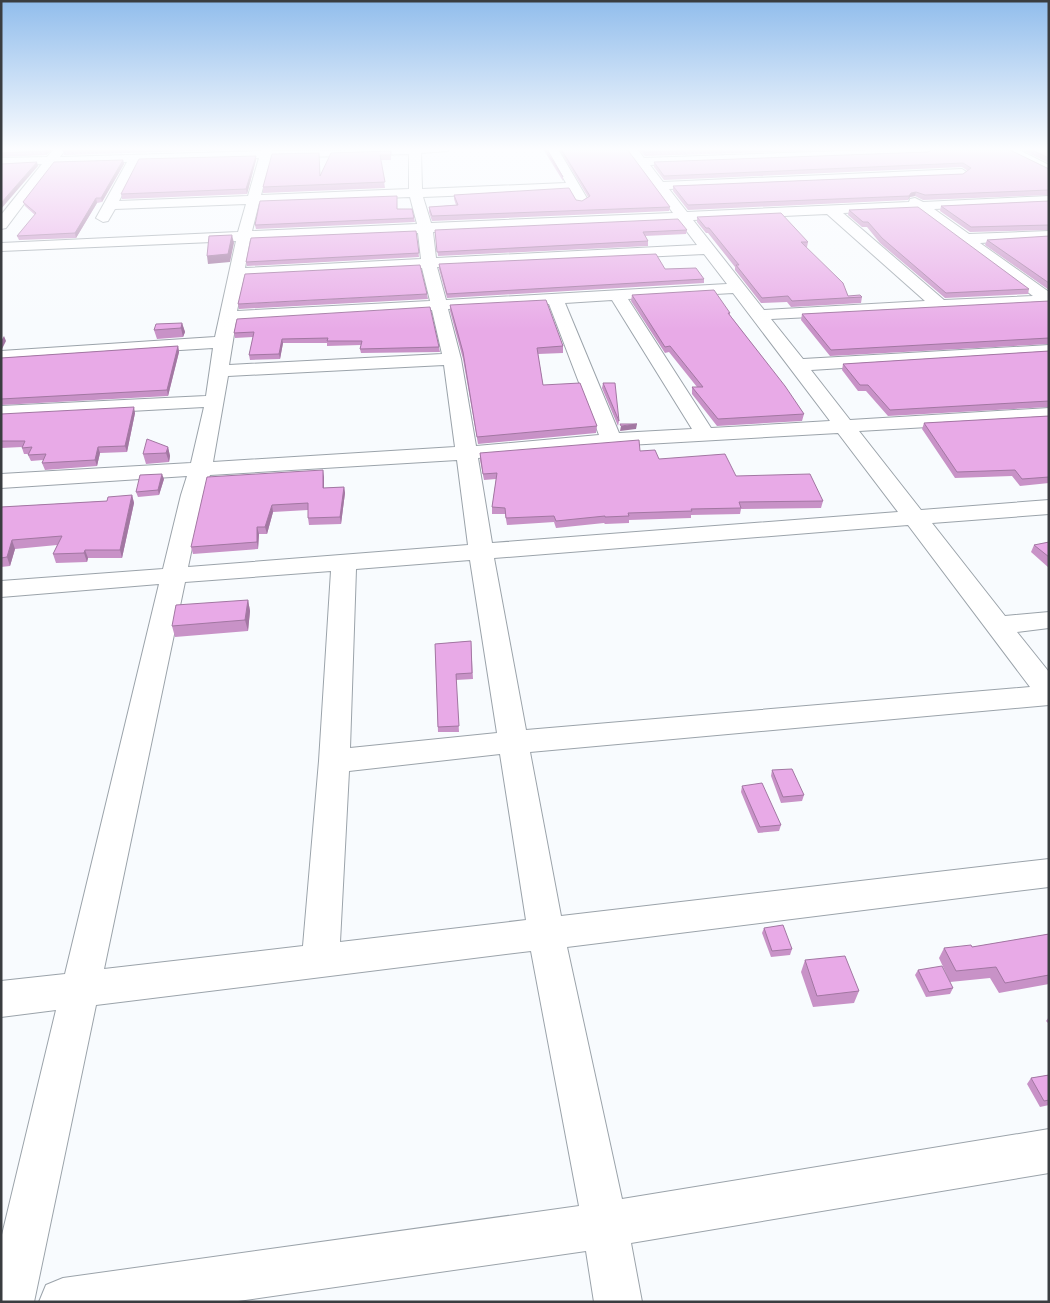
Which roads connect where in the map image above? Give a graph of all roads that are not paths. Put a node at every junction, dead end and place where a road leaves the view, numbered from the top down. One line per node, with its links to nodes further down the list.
1 (107, 210): 17 (street)
2 (250, 210): 14 (street)
3 (420, 210): 13 (street)
4 (586, 210): 11 (street)
5 (679, 210): 10 (street)
6 (853, 210): 8 (street)
7 (926, 210): 16 (street)
8 (832, 211): 10 (street); 27 (street)
9 (6, 213): 12 (street)
10 (683, 215): 11 (street); 19 (street)
11 (591, 219): 13 (street)
12 (1, 225)
13 (425, 228): 14 (street); 20 (street)
14 (244, 235): 17 (street); 21 (street)
15 (1049, 235): 16 (street)
16 (965, 239): 25 (street)
17 (90, 242): 18 (street)
18 (1, 247)
19 (709, 250): 20 (street); 22 (street)
20 (429, 264): 21 (street); 26 (street)
21 (238, 272): 29 (street)
22 (739, 288): 23 (street); 28 (street)
23 (618, 294): 24 (street); 39 (street)
24 (554, 298): 26 (street); 40 (street)
25 (1049, 300): 27 (street)
26 (439, 306): 29 (street); 32 (street)
27 (940, 306): 28 (street)
28 (759, 314): 33 (street)
29 (226, 330): 31 (street); 34 (street)
30 (1049, 350): 33 (street)
31 (1, 356)
32 (452, 359): 34 (street); 41 (street)
33 (799, 365): 38 (street)
34 (218, 371): 35 (street)
35 (215, 401): 36 (street); 42 (street)
36 (1, 412)
37 (1049, 414): 38 (street)
38 (845, 426): 39 (street); 45 (street)
39 (704, 434): 40 (street)
40 (612, 440): 41 (street)
41 (467, 453): 42 (street); 46 (street)
42 (201, 468): 43 (street); 48 (street)
43 (1, 481)
44 (1049, 506): 45 (street)
45 (915, 517): 46 (street); 51 (street)
46 (481, 551): 47 (street); 53 (street)
47 (344, 563): 48 (street); 54 (street)
48 (175, 575): 49 (street); 58 (street)
49 (1, 590)
50 (1049, 620): 51 (street)
51 (997, 625): 52 (street)
52 (1049, 693): 53 (street)
53 (514, 742): 54 (street); 56 (street)
54 (334, 760): 57 (street)
55 (1049, 873): 56 (street)
56 (546, 933): 57 (street); 61 (street)
57 (320, 962): 58 (street)
58 (82, 989): 59 (street); 62 (street)
59 (1, 999)
60 (1049, 1151): 61 (street)
61 (605, 1225): 63 (street); 64 (street)
62 (10, 1302)
63 (63, 1302)
64 (618, 1302)

